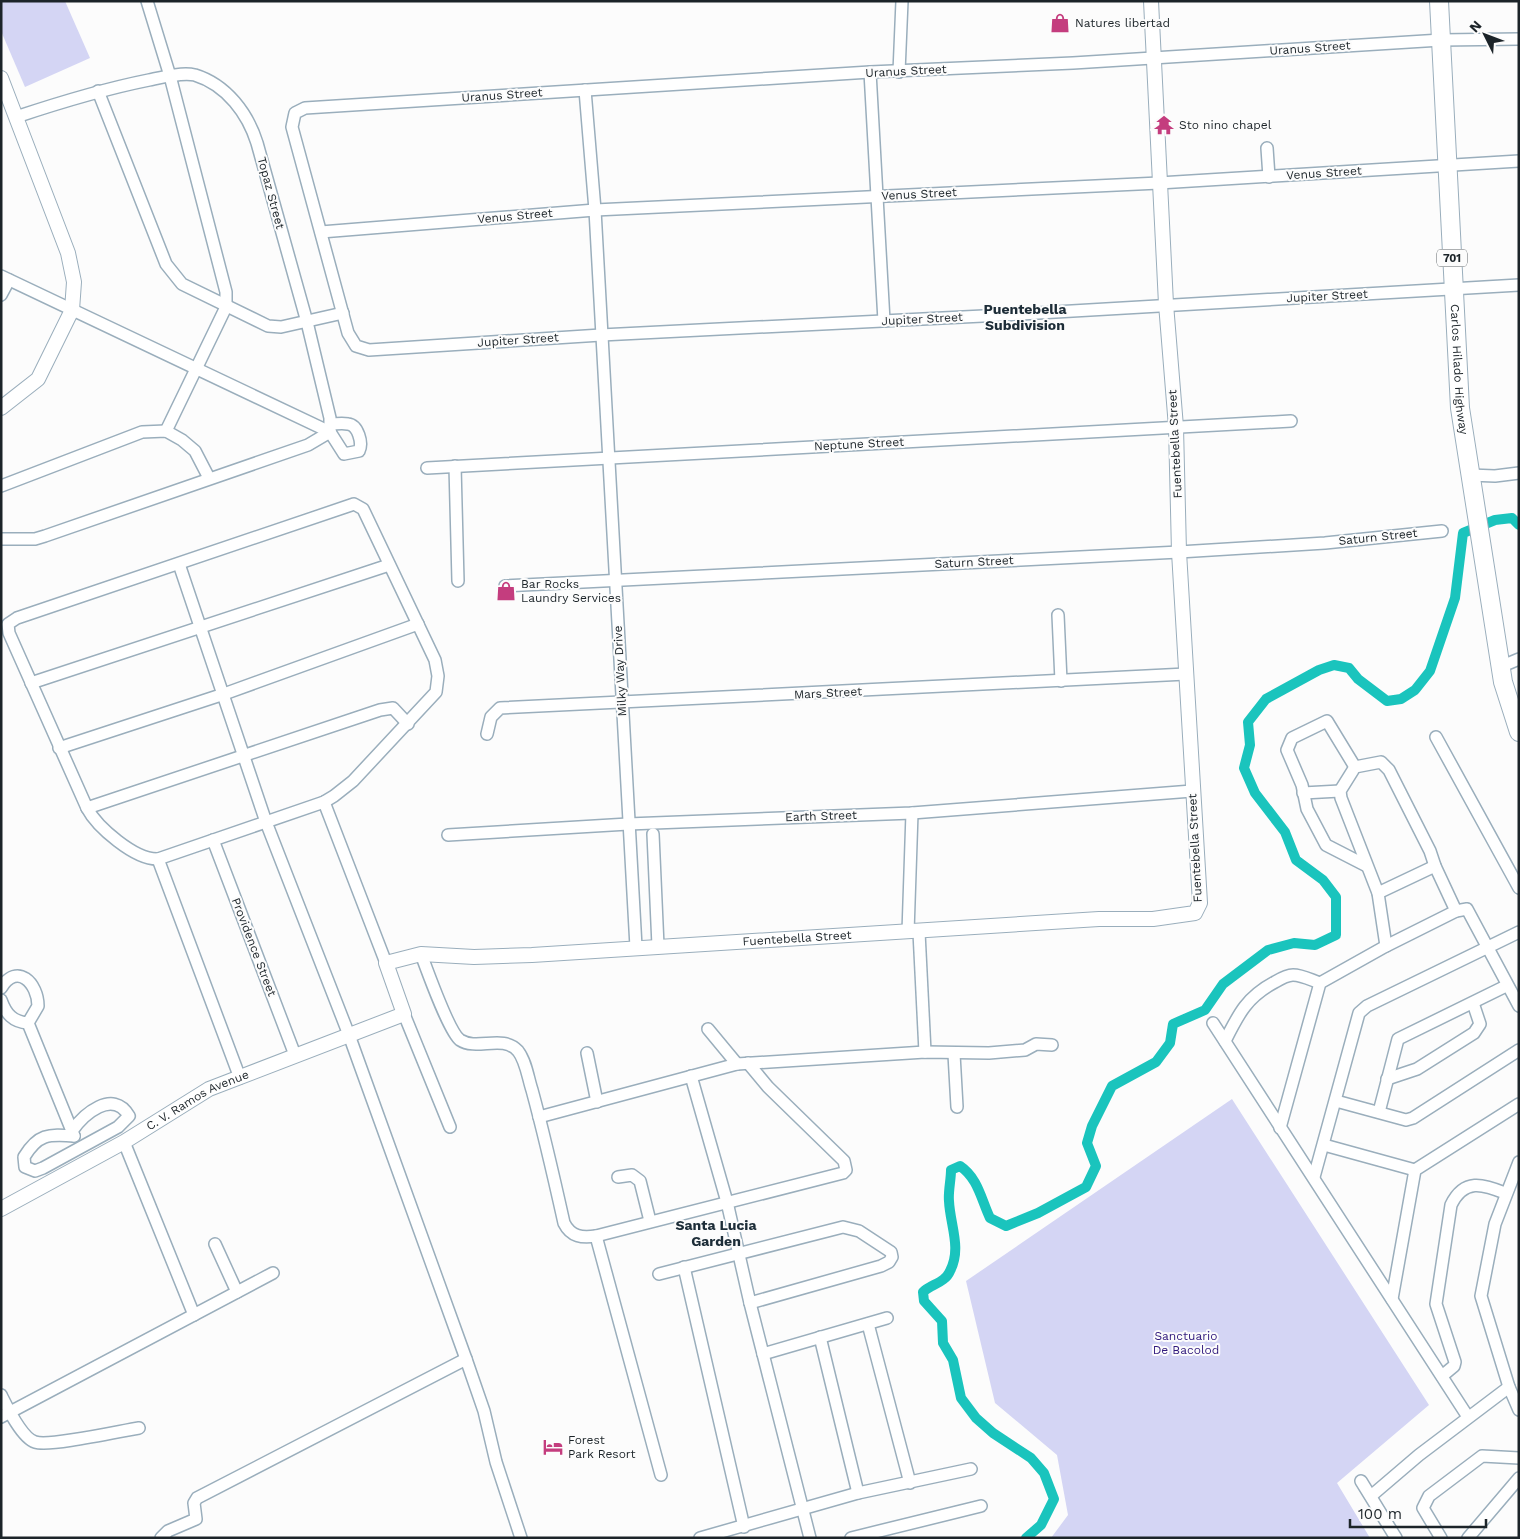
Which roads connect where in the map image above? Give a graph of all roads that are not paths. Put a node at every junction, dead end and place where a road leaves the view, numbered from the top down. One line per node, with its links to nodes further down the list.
1 (147, 1): 10 (street)
2 (902, 1): 9 (street)
3 (1151, 1): 7 (street, Fuentebella Street)
4 (1439, 1): 6 (main road, Carlos Hilado Highway / 701)
5 (1519, 39): 6 (street, Uranus Street)
6 (1441, 40): 7 (street, Uranus Street); 17 (main road, Carlos Hilado Highway / 701)
7 (1153, 58): 9 (street, Uranus Street); 19 (street, Fuentebella Street)
8 (870, 72): 9 (street, Uranus Street); 12 (street, Uranus Street); 20 (street)
9 (899, 72)
10 (170, 76): 13 (street, Topaz Street); 28 (street); 32 (street, Topaz Street)
11 (1, 78): 14 (street)
12 (585, 90): 21 (street, Milky Way Drive); 22 (street, Uranus Street)
13 (98, 91): 14 (street, Topaz Street); 28 (street)
14 (16, 116): 29 (street)
15 (1267, 148): 18 (street)
16 (1519, 161): 17 (street, Venus Street)
17 (1448, 164): 18 (street, Venus Street); 25 (main road, Carlos Hilado Highway / 701)
18 (1269, 177): 19 (street, Venus Street)
19 (1160, 183): 20 (street, Venus Street); 27 (street, Fuentebella Street)
20 (876, 196): 21 (street, Venus Street); 31 (street)
21 (595, 210): 22 (street, Venus Street); 33 (street, Milky Way Drive)
22 (321, 232): 30 (street)
23 (5, 278): 26 (street); 29 (street)
24 (1519, 285): 25 (street, Jupiter Street)
25 (1454, 290): 27 (street, Jupiter Street); 44 (main road, Carlos Hilado Highway / 701)
26 (1, 294)
27 (1166, 304): 31 (street, Jupiter Street); 37 (street, Fuentebella Street)
28 (226, 307): 32 (street); 34 (street)
29 (72, 310): 34 (street); 35 (street)
30 (343, 313): 32 (street); 33 (street, Jupiter Street)
31 (884, 321): 33 (street, Jupiter Street)
32 (307, 322): 38 (street, Topaz Street)
33 (601, 335): 40 (street, Milky Way Drive)
34 (197, 369): 38 (street); 39 (street)
35 (1, 408)
36 (1291, 420): 37 (street, Neptune Street)
37 (1176, 427): 40 (street, Neptune Street); 49 (street, Fuentebella Street)
38 (330, 428): 45 (street)
39 (166, 431): 45 (street); 46 (street)
40 (609, 457): 41 (street, Neptune Street); 52 (street, Milky Way Drive)
41 (455, 466): 42 (street, Neptune Street); 53 (street)
42 (427, 468)
43 (1519, 473): 44 (street)
44 (1470, 475): 59 (main road, Carlos Hilado Highway / 701)
45 (209, 478): 48 (street)
46 (1, 486)
47 (1442, 531): 49 (street, Saturn Street)
48 (1, 539)
49 (1179, 552): 52 (street, Saturn Street); 60 (street, Fuentebella Street)
50 (179, 564): 51 (street); 57 (street); 62 (street)
51 (389, 564): 56 (street); 57 (street)
52 (616, 581): 54 (street, Saturn Street); 64 (street, Milky Way Drive)
53 (458, 582)
54 (506, 586)
55 (1058, 615): 61 (street)
56 (418, 624): 63 (street); 65 (street)
57 (202, 627): 62 (street); 63 (street)
58 (1519, 659): 59 (street)
59 (1500, 667): 66 (main road, Carlos Hilado Highway / 701)
60 (1186, 674): 61 (street, Mars Street); 72 (street, Fuentebella Street)
61 (1061, 681): 64 (street, Mars Street)
62 (31, 683): 69 (street)
63 (224, 694): 69 (street); 70 (street)
64 (621, 701): 67 (street, Mars Street); 79 (street, Milky Way Drive)
65 (408, 724): 70 (street); 75 (street)
66 (1519, 732)
67 (487, 734)
68 (1436, 737): 86 (street)
69 (59, 748): 76 (street)
70 (244, 757): 76 (street); 78 (street)
71 (1355, 767): 73 (street); 74 (street); 85 (street)
72 (1192, 791): 77 (street, Earth Street); 89 (street, Fuentebella Street)
73 (1340, 791): 74 (street); 84 (street)
74 (1303, 793): 84 (street)
75 (324, 802): 78 (street); 96 (street)
76 (87, 808): 83 (street)
77 (912, 813): 79 (street, Earth Street); 89 (street)
78 (266, 822): 82 (street); 107 (street)
79 (628, 824): 81 (street, Earth Street); 93 (street, Milky Way Drive)
80 (653, 834): 91 (street)
81 (448, 835)
82 (213, 840): 83 (street); 114 (street, Providence Street)
83 (158, 859): 117 (street)
84 (1365, 864): 87 (street)
85 (1435, 866): 87 (street); 88 (street)
86 (1519, 888)
87 (1378, 893): 92 (street)
88 (1456, 910): 92 (street); 94 (street)
89 (914, 932): 91 (street, Fuentebella Street); 111 (street)
90 (1519, 932): 94 (street)
91 (658, 946): 93 (street, Fuentebella Street)
92 (1386, 946): 97 (street)
93 (636, 947): 95 (street, Fuentebella Street)
94 (1487, 948): 98 (street); 119 (street)
95 (421, 954): 96 (street, Fuentebella Street); 124 (street)
96 (386, 963): 103 (street)
97 (1320, 983): 108 (street); 126 (street)
98 (1506, 986): 101 (street); 102 (street)
99 (1, 988): 104 (street)
100 (1, 1000): 104 (street)
101 (1473, 1003): 118 (street); 118 (street)
102 (1519, 1006)
103 (404, 1014): 107 (street, C. V. Ramos Avenue); 125 (street)
104 (28, 1023): 127 (street)
105 (1213, 1023): 108 (street)
106 (708, 1029): 115 (street)
107 (349, 1035): 114 (street, C. V. Ramos Avenue); 154 (street)
108 (1225, 1040): 126 (street)
109 (1052, 1045): 113 (street)
110 (1519, 1050): 123 (street)
111 (925, 1052): 113 (street); 115 (street)
112 (587, 1053): 120 (street)
113 (954, 1054): 122 (street)
114 (295, 1055): 117 (street, C. V. Ramos Avenue)
115 (742, 1064): 116 (street); 137 (street)
116 (691, 1076): 120 (street); 137 (street)
117 (240, 1078): 128 (street, C. V. Ramos Avenue)
118 (1387, 1079): 123 (street)
119 (1336, 1101): 123 (street); 129 (street)
120 (597, 1102): 124 (street)
121 (1519, 1104): 133 (street)
122 (957, 1107)
123 (1379, 1112)
124 (539, 1117): 140 (street)
125 (450, 1127)
126 (1280, 1128): 135 (street)
127 (73, 1133): 130 (street); 130 (street); 130 (street)
128 (124, 1142): 132 (street, C. V. Ramos Avenue); 149 (street)
129 (1324, 1145): 133 (street); 135 (street)
130 (80, 1149): 132 (street)
131 (1519, 1162): 136 (street)
132 (86, 1163): 138 (street, C. V. Ramos Avenue)
133 (1415, 1170): 147 (street)
134 (618, 1177): 139 (street)
135 (1314, 1177): 147 (street)
136 (1505, 1193): 155 (street); 156 (street)
137 (727, 1202): 139 (street); 142 (street)
138 (1, 1209)
139 (650, 1221): 140 (street)
140 (596, 1236): 164 (street)
141 (214, 1244): 146 (street)
142 (737, 1254): 143 (street); 148 (street); 148 (street)
143 (684, 1267): 145 (street); 172 (street)
144 (273, 1273): 146 (street)
145 (659, 1274)
146 (237, 1292): 149 (street)
147 (1392, 1299): 155 (street)
148 (750, 1303): 153 (street)
149 (194, 1315): 159 (street)
150 (887, 1318): 151 (street)
151 (868, 1324): 152 (street); 167 (street)
152 (820, 1337): 153 (street); 168 (street)
153 (762, 1354): 171 (street)
154 (466, 1359): 173 (street); 174 (street)
155 (1442, 1376): 160 (street)
156 (1509, 1387): 158 (street); 160 (street)
157 (1, 1395): 159 (street)
158 (1519, 1410)
159 (6, 1415): 161 (street)
160 (1468, 1418): 169 (street)
161 (139, 1428)
162 (1519, 1458): 179 (street)
163 (971, 1469): 167 (street)
164 (661, 1475)
165 (1519, 1478): 180 (street)
166 (1361, 1481): 169 (street)
167 (910, 1483): 168 (street)
168 (858, 1493): 171 (street)
169 (1370, 1496): 178 (street)
170 (981, 1506): 177 (street)
171 (802, 1510): 172 (street); 176 (street)
172 (744, 1526): 175 (street)
173 (161, 1538)
174 (521, 1538)
175 (700, 1538)
176 (810, 1538)
177 (851, 1538)
178 (1396, 1538)
179 (1442, 1538)
180 (1468, 1538)

